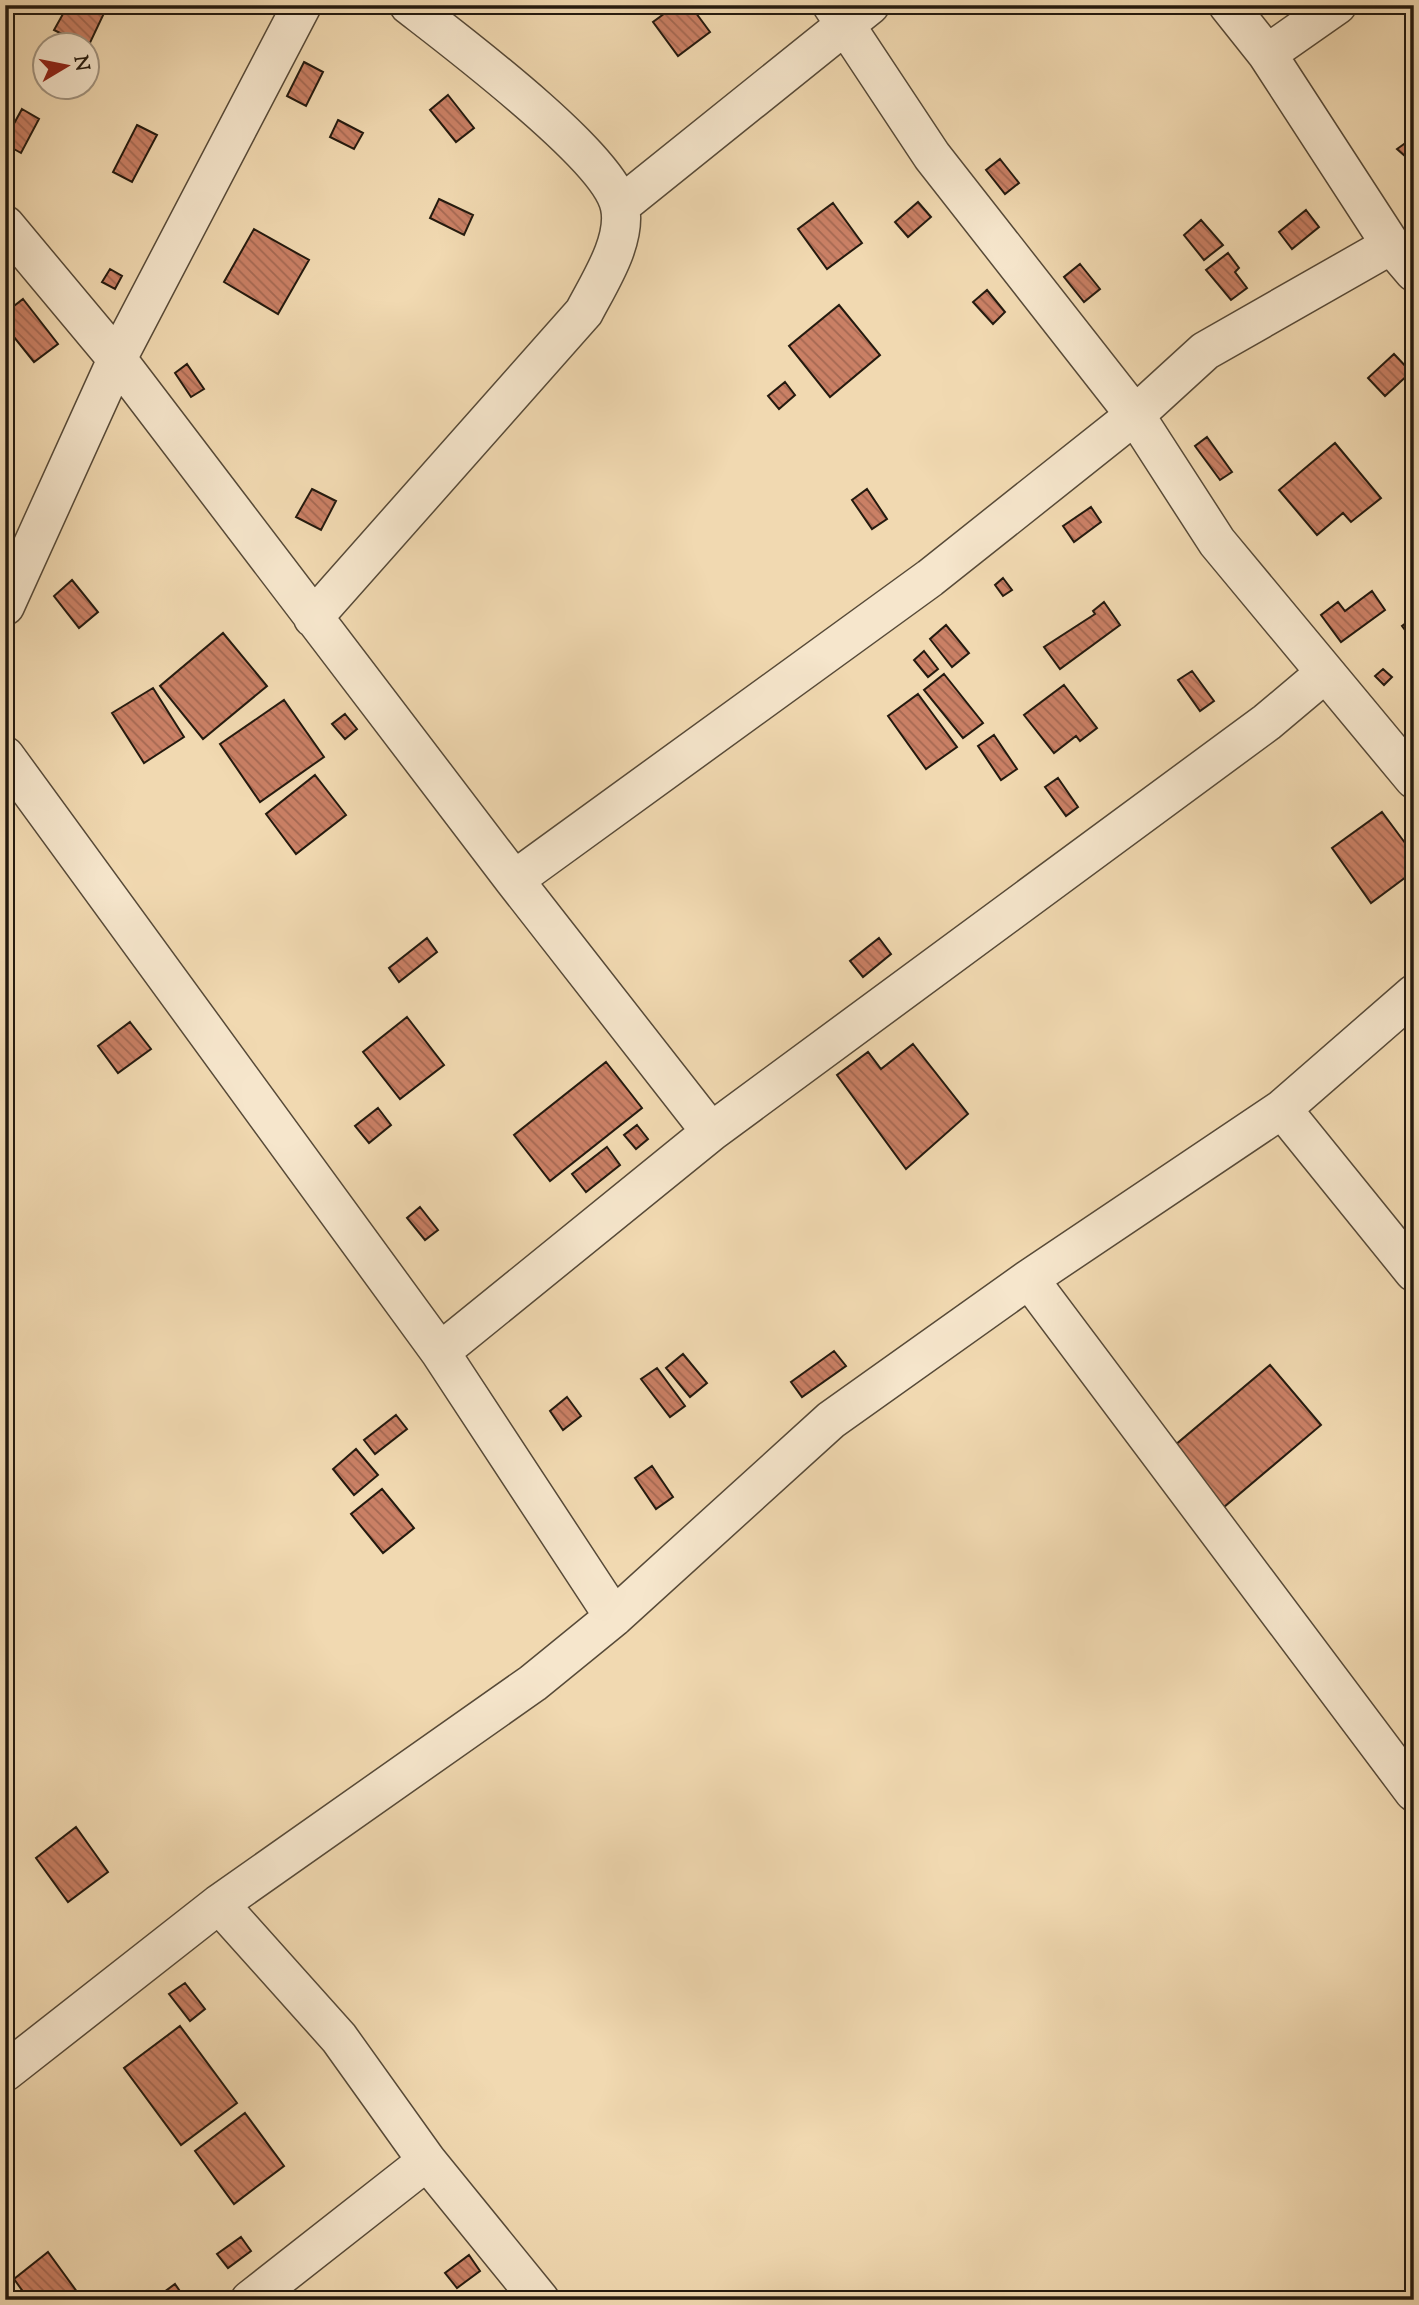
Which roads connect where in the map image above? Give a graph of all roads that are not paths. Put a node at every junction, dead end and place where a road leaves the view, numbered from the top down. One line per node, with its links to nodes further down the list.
1 (303, 5): 10 (street)
2 (409, 5): 7 (street)
3 (1228, 5): 6 (street)
4 (1338, 5): 6 (street)
5 (850, 11): 7 (street); 11 (street)
6 (1267, 54): 9 (street)
7 (620, 206): 13 (street)
8 (5, 225): 10 (street)
9 (1403, 259): 11 (street)
10 (117, 359): 12 (street); 13 (street)
11 (1135, 415): 14 (street); 17 (street)
12 (5, 606)
13 (313, 618): 17 (street)
14 (1324, 674): 16 (street); 20 (street)
15 (5, 756): 23 (street)
16 (1414, 779)
17 (514, 880): 20 (street)
18 (1414, 994): 19 (street)
19 (1282, 1109): 21 (street); 22 (street)
20 (711, 1132): 23 (street)
21 (1414, 1272)
22 (1029, 1279): 24 (street); 25 (street)
23 (440, 1352): 24 (street)
24 (614, 1617): 26 (street)
25 (1414, 1792)
26 (219, 1904): 27 (street); 28 (street)
27 (5, 2072)
28 (427, 2161): 29 (street); 30 (street)
29 (250, 2300)
30 (540, 2300)

